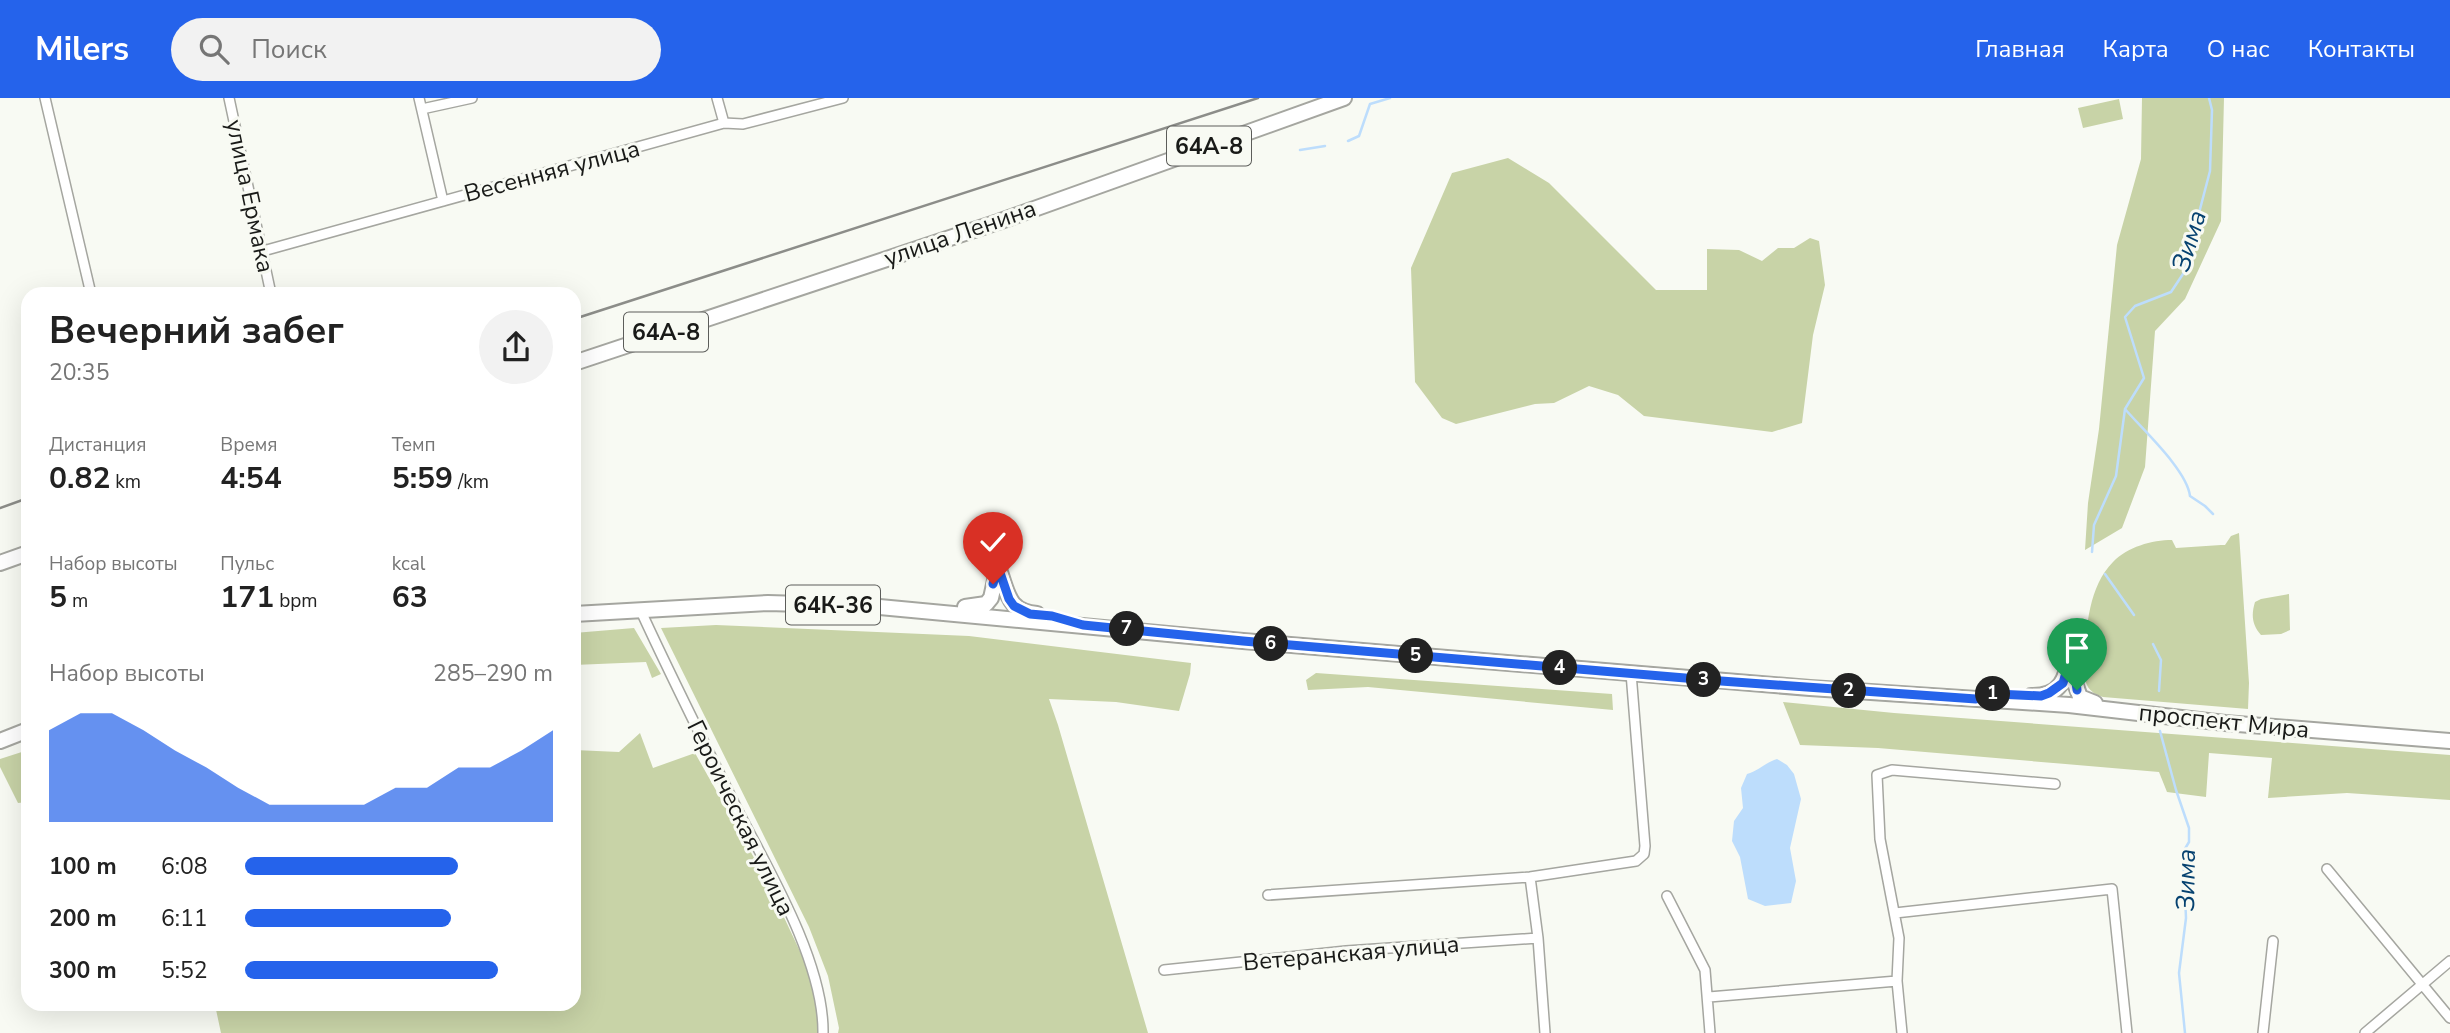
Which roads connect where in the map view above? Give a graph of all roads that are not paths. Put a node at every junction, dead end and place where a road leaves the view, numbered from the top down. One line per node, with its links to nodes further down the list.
1 (45, 98): 12 (street)
2 (229, 98): 11 (street, улица Ермака)
3 (419, 98): 8 (street)
4 (472, 98): 8 (street)
5 (717, 98): 9 (street)
6 (843, 98): 9 (street, Весенняя улица)
7 (1344, 98): 14 (main road, улица Ленина / 64А-8)
8 (422, 110): 10 (street)
9 (724, 123): 10 (street, Весенняя улица)
10 (443, 201): 11 (street, Весенняя улица)
11 (263, 251): 13 (street, улица Ермака)
12 (89, 287)
13 (270, 287)
14 (581, 361)
15 (21, 556): 16 (main road)
16 (0, 563)
17 (997, 565): 19 (main road); 21 (main road); 22 (main road)
18 (640, 609): 19 (main road, проспект Мира / 64К-36); 20 (main road, проспект Мира / 64К-36); 45 (street, Героическая улица)
19 (922, 611): 21 (main road, проспект Мира / 64К-36)
20 (581, 613)
21 (1002, 618): 22 (main road, проспект Мира / 64К-36)
22 (1083, 625): 24 (main road, проспект Мира / 64К-36)
23 (2072, 652): 25 (main road); 26 (main road); 27 (main road)
24 (1631, 673): 25 (main road, проспект Мира / 64К-36); 33 (street)
25 (1976, 699): 26 (main road, проспект Мира / 64К-36)
26 (2068, 705): 27 (main road, проспект Мира / 64К-36)
27 (2140, 713): 30 (main road, проспект Мира / 64К-36)
28 (21, 733): 29 (main road)
29 (0, 741)
30 (2450, 741)
31 (2055, 784): 36 (street)
32 (2326, 869): 42 (street)
33 (1530, 877): 34 (street); 37 (street)
34 (1268, 895)
35 (1667, 896): 43 (street)
36 (1895, 913): 41 (street); 49 (street)
37 (1538, 938): 40 (street, Ветеранская улица); 46 (street)
38 (2273, 941): 50 (street)
39 (2450, 961): 42 (street)
40 (1164, 970)
41 (1897, 981): 43 (street); 48 (street)
42 (2421, 985): 44 (street); 51 (street)
43 (1709, 997): 47 (street)
44 (2450, 1018)
45 (823, 1033)
46 (1545, 1033)
47 (1710, 1033)
48 (1902, 1033)
49 (2127, 1033)
50 (2263, 1033)
51 (2365, 1033)

